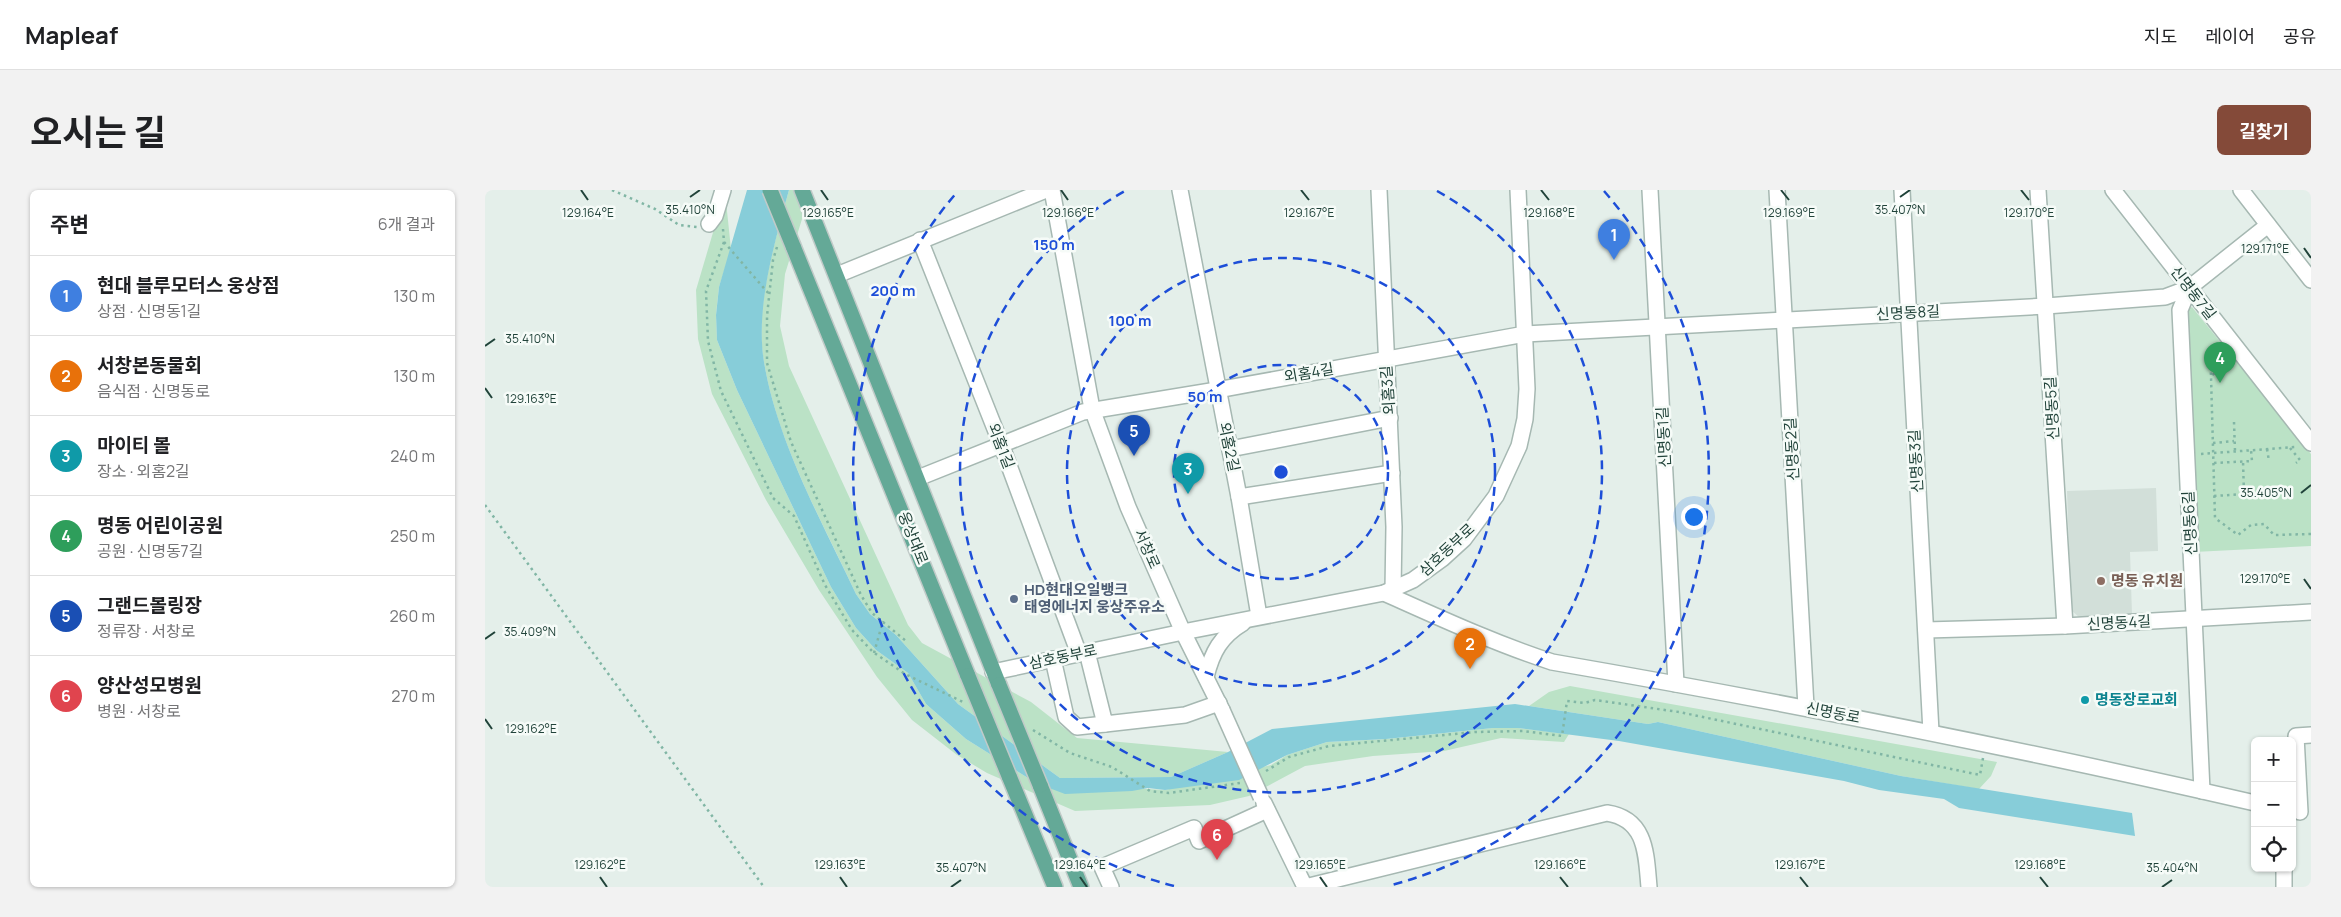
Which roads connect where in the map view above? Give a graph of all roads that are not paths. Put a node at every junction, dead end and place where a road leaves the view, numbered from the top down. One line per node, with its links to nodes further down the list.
1 (723, 190): 15 (street)
2 (770, 190): 60 (main road, 웅상대로, bridge)
3 (1046, 190): 17 (street)
4 (1052, 190): 28 (street, 서창로)
5 (1180, 190): 27 (street, 외홈2길)
6 (1379, 190): 26 (street, 외홈3길)
7 (1518, 190): 25 (street, 삼호동부로)
8 (1650, 190): 24 (street, 신명동1길)
9 (1777, 190): 23 (street, 신명동2길)
10 (1901, 190): 22 (street, 신명동3길)
11 (2038, 190): 21 (street, 신명동5길)
12 (2113, 190): 20 (street, 신명동7길)
13 (2241, 190): 16 (street)
14 (804, 196): 18 (main road, 웅상대로)
15 (716, 224)
16 (2268, 225): 19 (street); 20 (street, 신명동8길)
17 (921, 240): 18 (street); 31 (street, 외홈1길)
18 (837, 275): 34 (main road, 웅상대로)
19 (2311, 280)
20 (2189, 288): 21 (street, 신명동8길); 30 (street, 신명동7길); 41 (street, 신명동6길)
21 (2046, 306): 22 (street, 신명동8길); 42 (street, 신명동5길)
22 (1908, 313): 23 (street, 신명동8길); 43 (street, 신명동3길)
23 (1784, 319): 24 (street, 신명동8길); 51 (street, 신명동2길)
24 (1658, 326): 25 (street, 신명동8길); 49 (street, 신명동1길)
25 (1525, 334): 26 (street, 외홈4길); 36 (street, 삼호동부로)
26 (1385, 360): 27 (street, 외홈4길); 29 (street, 외홈3길)
27 (1217, 390): 28 (street, 외홈4길); 32 (street, 외홈2길)
28 (1092, 410): 31 (street, 외홈4길); 44 (street, 서창로)
29 (1389, 418): 32 (street); 33 (street, 외홈3길)
30 (2310, 441)
31 (1001, 444): 34 (street, 외홈4길); 45 (street, 외홈1길)
32 (1230, 450): 35 (street, 외홈2길)
33 (1392, 473): 35 (street); 37 (street, 외홈3길)
34 (918, 478): 48 (main road, 웅상대로)
35 (1239, 497): 40 (street, 외홈2길)
36 (1413, 580): 37 (street, 삼호동부로); 38 (street)
37 (1389, 591): 38 (street, 신명동로); 40 (street, 삼호동부로)
38 (1417, 608): 49 (street, 신명동로)
39 (2311, 612): 41 (street, 신명동4길)
40 (1255, 617): 44 (street, 삼호동부로); 47 (street)
41 (2194, 619): 42 (street, 신명동4길); 55 (street, 신명동6길)
42 (2065, 626): 43 (street, 신명동4길)
43 (1927, 630): 53 (street, 신명동3길)
44 (1183, 632): 45 (street, 삼호동부로); 47 (street, 서창로)
45 (1083, 653): 46 (street, 삼호동부로); 52 (street, 외홈1길)
46 (1053, 659): 48 (street, 삼호동부로); 52 (street)
47 (1206, 677): 50 (street, 서창로)
48 (996, 678): 61 (main road, 웅상대로, bridge)
49 (1676, 684): 51 (street, 신명동로)
50 (1221, 706): 52 (street); 57 (street, 서창로, bridge)
51 (1806, 707): 53 (street, 신명동로)
52 (1105, 724)
53 (1931, 732): 55 (street, 신명동로)
54 (2311, 735): 58 (street)
55 (2202, 791): 56 (street, 신명동로)
56 (2251, 802)
57 (1264, 804): 62 (street); 63 (street, 서창로)
58 (2301, 812)
59 (2284, 872): 65 (street)
60 (1055, 887)
61 (1081, 887)
62 (1111, 887)
63 (1305, 887): 64 (street)
64 (1649, 887)
65 (2284, 887)

